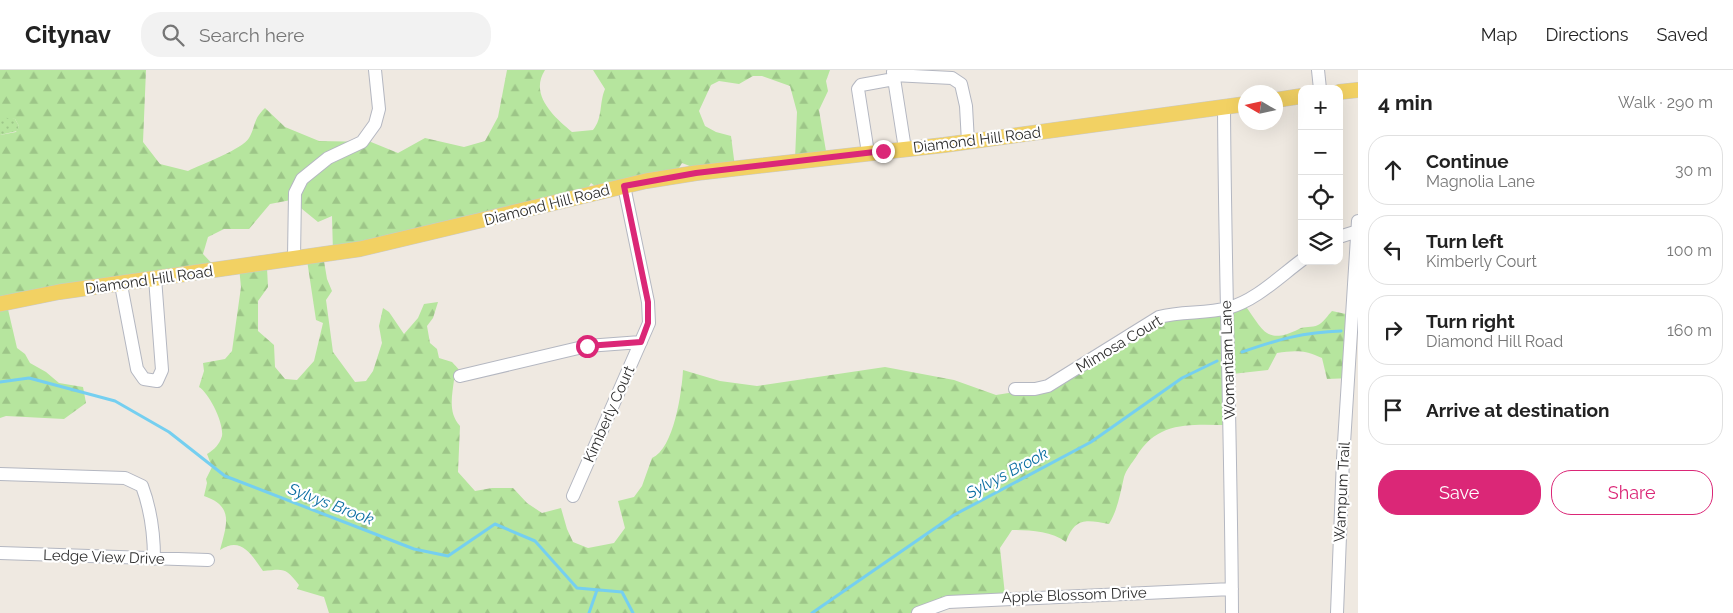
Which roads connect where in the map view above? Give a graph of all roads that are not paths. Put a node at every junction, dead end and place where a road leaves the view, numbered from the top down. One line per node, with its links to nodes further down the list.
1 (375, 70): 18 (street)
2 (1318, 70): 4 (street)
3 (893, 75): 11 (street); 12 (street); 13 (street)
4 (1320, 85)
5 (1358, 90): 6 (main road)
6 (1343, 92)
7 (1298, 97): 8 (main road)
8 (1283, 99)
9 (1238, 105): 10 (main road, Diamond Hill Road)
10 (1224, 107): 11 (main road, Diamond Hill Road); 23 (street, Womantam Lane)
11 (968, 142): 12 (main road, Diamond Hill Road)
12 (905, 149): 13 (main road, Diamond Hill Road)
13 (868, 153): 14 (main road, Diamond Hill Road)
14 (624, 186): 18 (main road, Diamond Hill Road); 24 (street, Kimberly Court)
15 (1358, 221): 16 (street, Wampum Trail)
16 (1358, 231): 17 (street); 35 (street, Wampum Trail)
17 (1343, 236)
18 (294, 258): 20 (main road, Diamond Hill Road)
19 (1298, 263): 23 (street, Mimosa Court)
20 (155, 278): 21 (main road, Diamond Hill Road); 21 (street)
21 (121, 285): 22 (main road, Diamond Hill Road)
22 (0, 304)
23 (1227, 308): 26 (street, Mimosa Court); 32 (street, Womantam Lane)
24 (641, 342): 25 (street); 28 (street, Kimberly Court)
25 (460, 376)
26 (1015, 389)
27 (0, 474): 30 (street)
28 (573, 496)
29 (0, 553): 30 (street, Ledge View Drive)
30 (154, 559): 31 (street, Ledge View Drive)
31 (208, 560)
32 (1232, 589): 33 (street, Apple Blossom Drive); 34 (street, Womantam Lane)
33 (918, 613)
34 (1232, 613)
35 (1337, 613)

